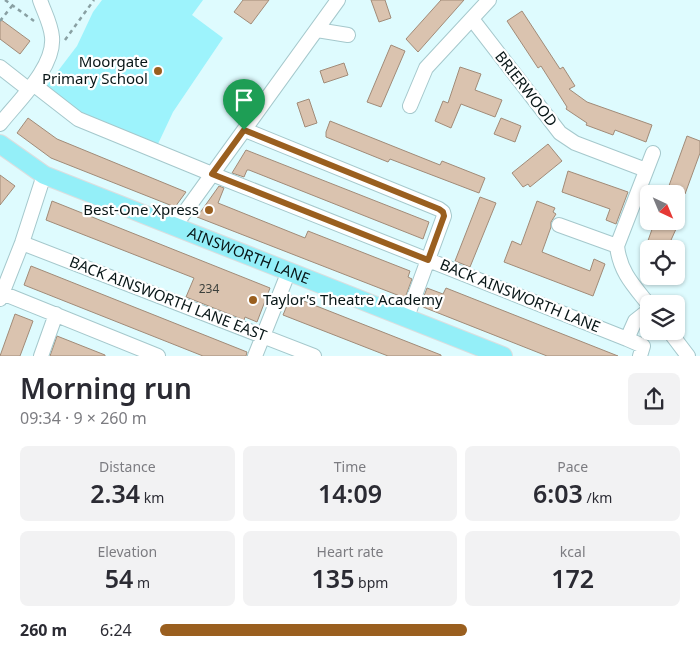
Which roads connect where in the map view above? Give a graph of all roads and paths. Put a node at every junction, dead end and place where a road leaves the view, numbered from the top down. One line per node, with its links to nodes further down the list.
1 (5, 0): 7 (path)
2 (14, 0): 7 (path)
3 (40, 0): 12 (street)
4 (94, 0): 12 (path)
5 (338, 0): 10 (street)
6 (489, 0): 8 (street)
7 (13, 6): 9 (path); 12 (path)
8 (472, 19): 15 (street); 20 (street, BRIERWOOD)
9 (0, 22)
10 (317, 30): 11 (street); 17 (street)
11 (348, 35)
12 (52, 38): 14 (street)
13 (0, 67): 14 (street, BACK AINSWORTH LANE)
14 (31, 86): 16 (street); 21 (street, BACK AINSWORTH LANE)
15 (410, 106)
16 (0, 124)
17 (244, 130): 21 (street); 27 (street)
18 (0, 144): 22 (main road, AINSWORTH LANE)
19 (653, 154): 20 (street)
20 (646, 170): 26 (street)
21 (212, 174): 24 (street); 27 (street, BACK AINSWORTH LANE)
22 (44, 175): 24 (main road, AINSWORTH LANE); 25 (street)
23 (559, 225): 26 (street)
24 (174, 227): 28 (main road, AINSWORTH LANE)
25 (22, 243): 30 (street); 34 (street, BACK AINSWORTH LANE EAST)
26 (617, 246): 29 (street)
27 (428, 260): 32 (street); 35 (street, BACK AINSWORTH LANE)
28 (289, 271): 32 (main road, AINSWORTH LANE); 34 (street)
29 (641, 295)
30 (1, 296): 31 (street)
31 (56, 314): 37 (street); 38 (street)
32 (406, 317): 41 (main road, AINSWORTH LANE)
33 (640, 317): 35 (street)
34 (263, 336): 39 (street); 40 (street, BACK AINSWORTH LANE EAST)
35 (627, 339): 42 (street, BACK AINSWORTH LANE)
36 (676, 340): 43 (street)
37 (41, 356)
38 (158, 356)
39 (255, 356)
40 (314, 356)
41 (503, 356)
42 (640, 356)
43 (688, 356)

